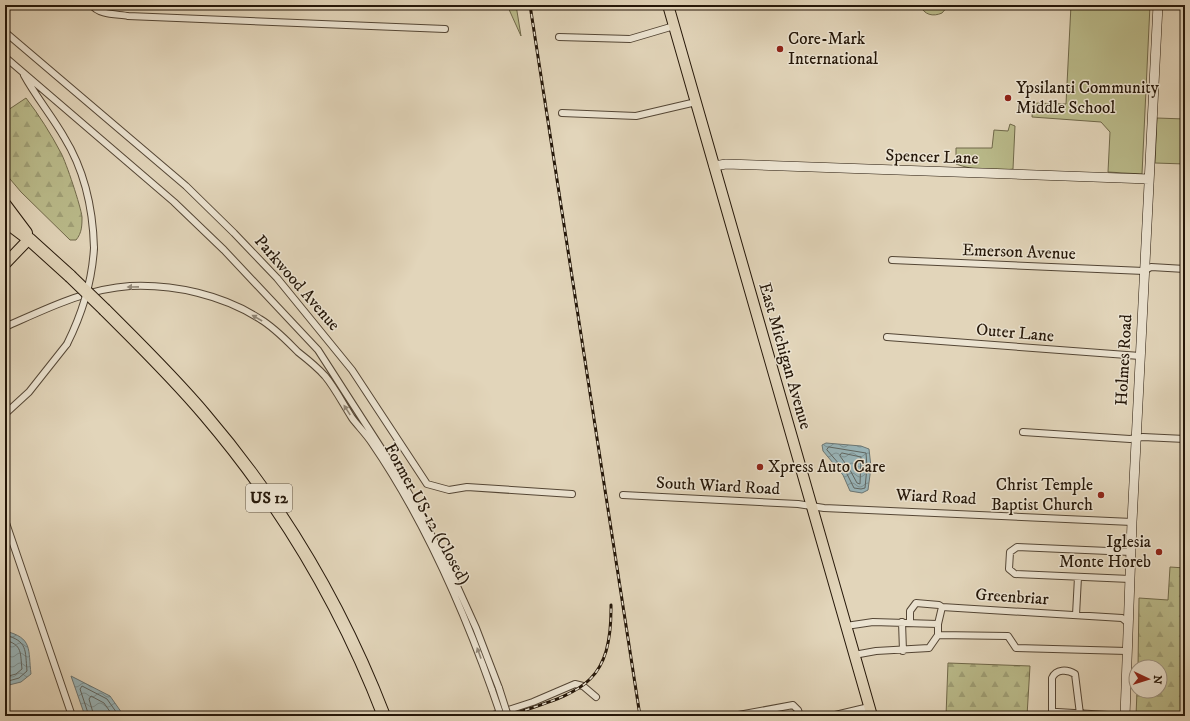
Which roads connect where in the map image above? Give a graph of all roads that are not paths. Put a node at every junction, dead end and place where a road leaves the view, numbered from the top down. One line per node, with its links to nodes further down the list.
1 (92, 5): 5 (street)
2 (668, 5): 4 (main road, East Michigan Avenue)
3 (1158, 5): 13 (main road, Holmes Road)
4 (674, 26): 7 (street); 10 (main road, East Michigan Avenue)
5 (445, 29)
6 (5, 32): 30 (street, Parkwood Avenue)
7 (559, 37)
8 (5, 57): 9 (street)
9 (22, 72): 26 (street, bridge); 57 (street, bridge)
10 (696, 102): 11 (street); 12 (main road, East Michigan Avenue)
11 (562, 114)
12 (714, 166): 13 (main road, Spencer Lane); 32 (main road, East Michigan Avenue)
13 (1149, 179): 20 (main road, Holmes Road)
14 (5, 205): 16 (highway, US 12 / US 12)
15 (5, 221): 16 (highway, US 12 / US 12)
16 (29, 239): 18 (main road); 52 (highway, US 12 / US 12, bridge)
17 (892, 260): 20 (street, Emerson Avenue)
18 (5, 264)
19 (1185, 269): 20 (street, Emerson Avenue)
20 (1144, 271): 25 (main road, Holmes Road)
21 (15, 322): 22 (street, Former US-12 (Closed)); 23 (street); 56 (street, Former US-12 (Closed), one-way to 21, bridge)
22 (5, 327)
23 (5, 332)
24 (887, 338): 25 (street, Outer Lane)
25 (1140, 356): 28 (main road, Holmes Road)
26 (5, 414)
27 (1024, 432): 28 (street)
28 (1136, 439): 29 (street); 34 (main road, Holmes Road)
29 (1185, 439)
30 (572, 494)
31 (623, 495): 32 (street, South Wiard Road)
32 (811, 507): 34 (street, Wiard Road); 44 (main road, East Michigan Avenue)
33 (5, 520): 54 (street)
34 (1132, 522): 35 (main road, Holmes Road)
35 (1131, 552): 36 (street); 37 (main road, Holmes Road)
36 (1078, 577): 37 (street); 39 (street)
37 (1130, 579): 42 (main road, Holmes Road)
38 (942, 607): 39 (street, Greenbriar); 41 (street, Greenbriar); 43 (street)
39 (1076, 615): 42 (street, Greenbriar)
40 (902, 622): 41 (street); 44 (street); 46 (street)
41 (910, 623): 43 (street)
42 (1128, 623): 47 (main road, Holmes Road)
43 (938, 624): 45 (street)
44 (846, 626): 48 (main road, East Michigan Avenue)
45 (938, 635): 46 (street); 47 (street)
46 (903, 651): 48 (street)
47 (1127, 651): 62 (main road, Holmes Road)
48 (854, 655): 50 (main road, East Michigan Avenue)
49 (596, 697): 55 (street)
50 (871, 711): 60 (street)
51 (1080, 714): 53 (street); 53 (street); 61 (street)
52 (384, 715)
53 (1051, 715)
54 (72, 716)
55 (490, 716)
56 (501, 716)
57 (508, 716)
58 (734, 716): 59 (street)
59 (800, 716)
60 (832, 716)
61 (1113, 716): 62 (street)
62 (1125, 716)

